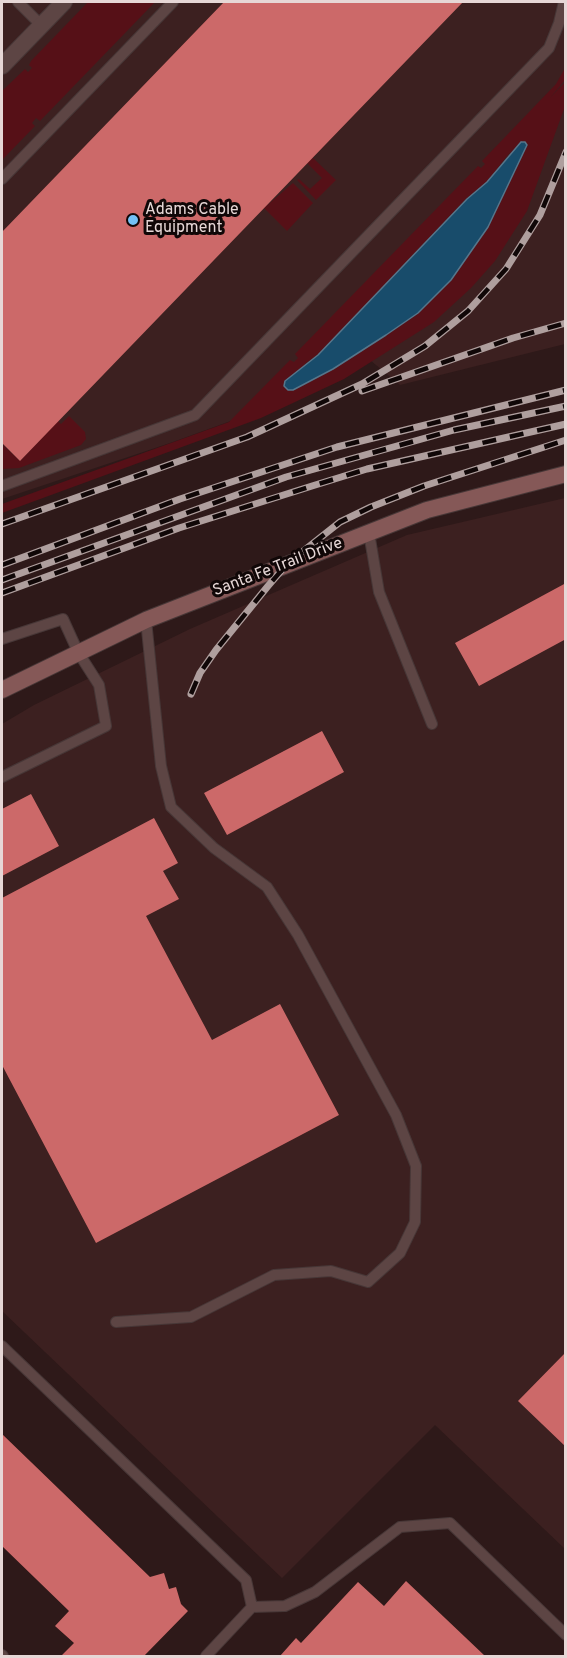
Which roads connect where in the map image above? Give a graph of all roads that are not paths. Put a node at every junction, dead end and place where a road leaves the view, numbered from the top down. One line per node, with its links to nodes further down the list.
1 (18, 2): 5 (lane)
2 (64, 2): 5 (street)
3 (173, 2): 7 (lane)
4 (564, 2): 9 (lane)
5 (41, 25): 6 (street)
6 (2, 66)
7 (2, 179)
8 (566, 474): 10 (main road, Santa Fe Trail Drive)
9 (2, 486)
10 (369, 533): 11 (main road, Santa Fe Trail Drive); 15 (lane)
11 (146, 620): 13 (main road, Santa Fe Trail Drive); 17 (lane)
12 (2, 639): 13 (lane)
13 (78, 652): 14 (main road, Santa Fe Trail Drive); 16 (lane)
14 (2, 690)
15 (432, 724)
16 (2, 777)
17 (116, 1322)
18 (2, 1346): 19 (lane)
19 (252, 1607): 20 (lane); 21 (lane)
20 (566, 1635)
21 (206, 1656)

